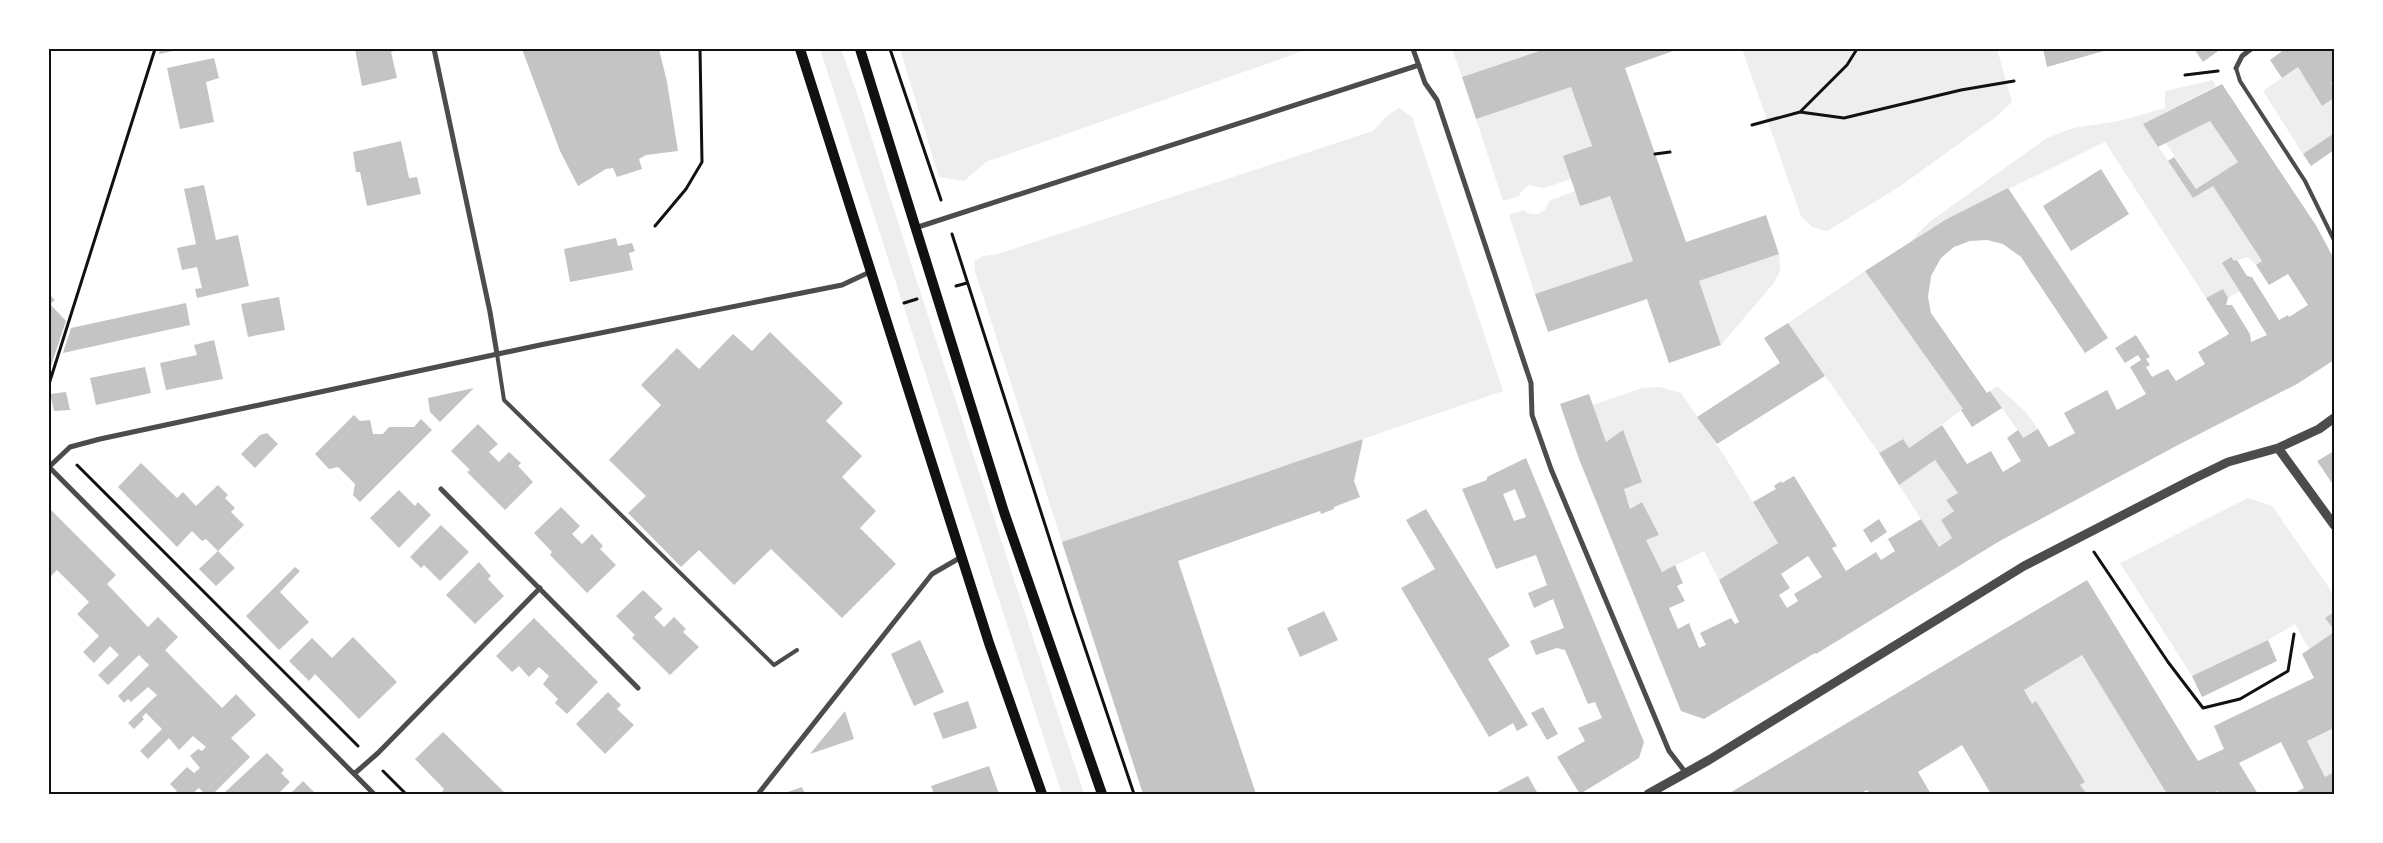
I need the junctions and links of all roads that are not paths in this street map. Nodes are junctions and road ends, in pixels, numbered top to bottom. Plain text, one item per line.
1 (434, 49) edge
2 (800, 49) edge
3 (860, 49) edge
4 (1413, 49) edge
5 (2252, 49) edge
6 (1419, 65) junction
7 (2236, 68) joint
8 (916, 228) junction
9 (2334, 240) edge
10 (873, 271) junction
11 (497, 354) junction
12 (2334, 418) edge
13 (2278, 448) junction
14 (49, 466) edge
15 (441, 489) dead end
16 (2334, 525) edge
17 (963, 556) junction
18 (540, 588) junction
19 (798, 650) dead end
20 (638, 688) dead end
21 (1686, 773) junction
22 (354, 774) junction
23 (374, 794) edge
24 (758, 794) edge
25 (1042, 794) edge
26 (1102, 794) edge
27 (1648, 794) edge

1 - 11 street
2 - 10 main road
3 - 8 main road
4 - 6 street
5 - 7 street
6 - 8 street
6 - 21 street
7 - 9 lane
8 - 26 main road
10 - 11 street
10 - 17 main road
11 - 14 street
11 - 19 lane
12 - 13 street
13 - 16 street
13 - 21 street
14 - 22 street
15 - 18 street
17 - 24 street
17 - 25 main road
18 - 20 street
18 - 22 street
21 - 27 street
22 - 23 street

